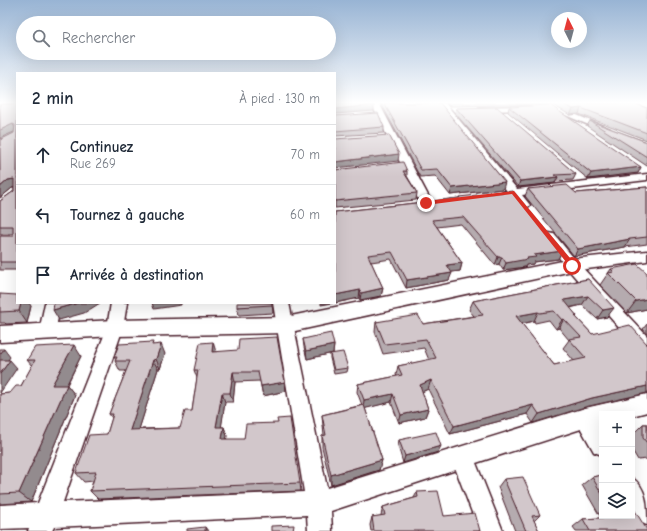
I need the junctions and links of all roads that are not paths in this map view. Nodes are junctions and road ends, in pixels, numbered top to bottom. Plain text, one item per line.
1 (385, 128) edge
2 (463, 128) edge
3 (605, 128) edge
4 (618, 133) edge
5 (0, 135) edge
6 (16, 135) edge
7 (16, 136) edge
8 (0, 144) edge
9 (645, 173) edge
10 (573, 174) edge
11 (585, 184) junction
12 (514, 193) junction
13 (492, 195) edge
14 (440, 201) edge
15 (426, 203) junction
16 (411, 205) edge
17 (533, 217) edge
18 (543, 229) edge
19 (647, 256) edge
20 (572, 266) junction
21 (53, 304) edge
22 (119, 304) edge
23 (281, 304) edge
24 (286, 325) junction
25 (115, 328) junction
26 (47, 332) junction
27 (0, 334) edge
28 (647, 348) edge
29 (647, 403) edge
30 (584, 418) junction
31 (599, 440) edge
32 (462, 457) junction
33 (635, 495) edge
34 (318, 503) junction
35 (647, 513) edge
36 (0, 517) edge
37 (44, 523) edge
38 (320, 531) edge
39 (491, 531) edge

1 - 15 street
2 - 12 street
3 - 4 street
5 - 6 street
7 - 8 street
9 - 11 street
10 - 11 street
11 - 12 street
12 - 13 street
12 - 17 street
14 - 15 street
15 - 16 street
18 - 20 street
19 - 20 street
20 - 24 street
20 - 28 street
21 - 26 street
22 - 25 street
23 - 24 street
24 - 25 street
24 - 34 street
25 - 26 street
25 - 37 street
26 - 27 street
29 - 30 street
30 - 31 street
30 - 32 street
32 - 34 street
32 - 39 street
33 - 35 street
34 - 37 street
34 - 38 street
36 - 37 street

